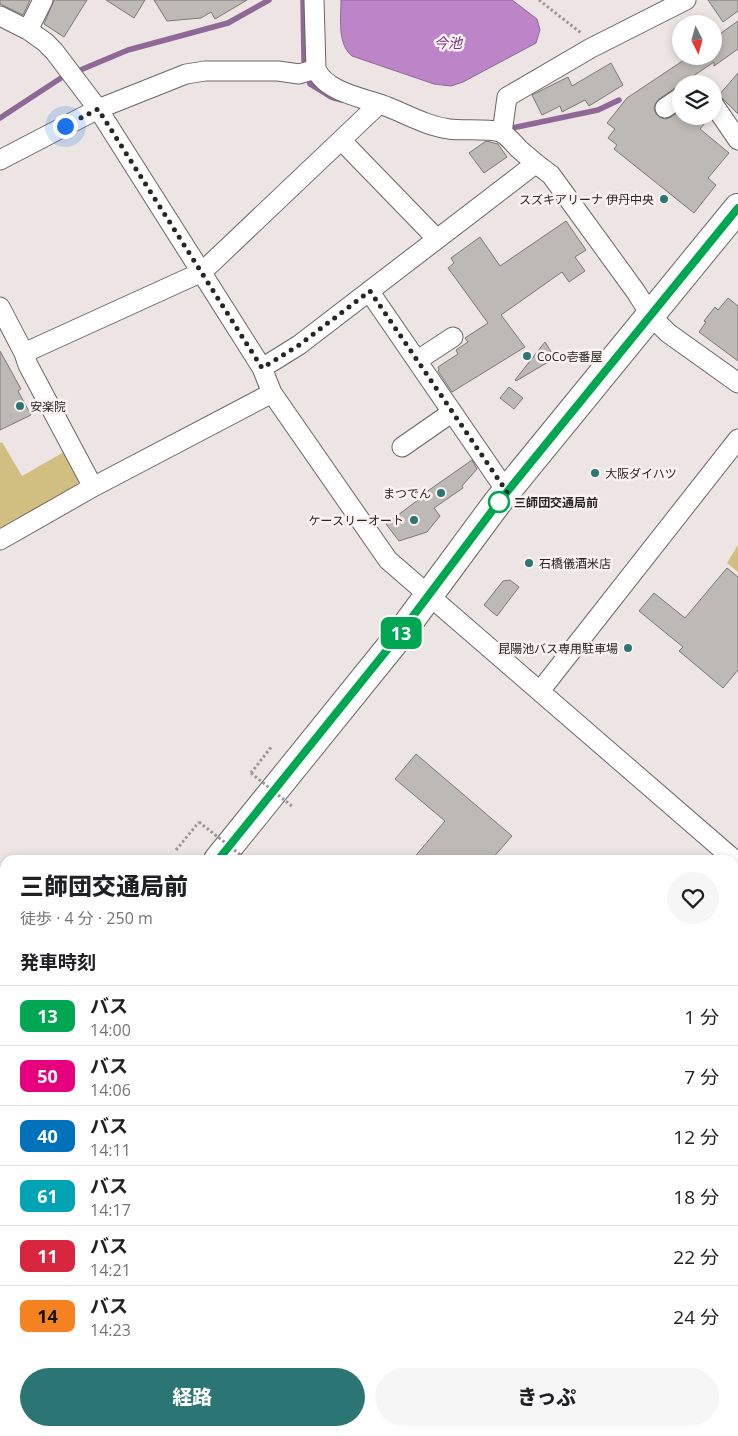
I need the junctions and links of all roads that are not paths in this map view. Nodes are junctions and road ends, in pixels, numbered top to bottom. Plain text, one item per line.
1 (43, 0) edge
2 (314, 0) edge
3 (686, 0) edge
4 (0, 16) edge
5 (28, 30) junction
6 (316, 70) junction
7 (672, 103) edge
8 (379, 104) junction
9 (665, 108) dead end
10 (98, 109) junction
11 (722, 117) edge
12 (502, 133) junction
13 (341, 140) junction
14 (738, 140) edge
15 (0, 160) edge
16 (535, 164) junction
17 (738, 208) edge
18 (437, 239) junction
19 (202, 272) junction
20 (370, 291) junction
21 (0, 307) edge
22 (651, 316) junction
23 (452, 337) dead end
24 (24, 353) junction
25 (418, 360) junction
26 (262, 368) junction
27 (738, 383) edge
28 (272, 393) junction
29 (451, 413) junction
30 (738, 439) edge
31 (402, 446) dead end
32 (93, 487) junction
33 (507, 492) junction
34 (0, 540) edge
35 (429, 597) junction
36 (540, 691) junction
37 (222, 855) edge
38 (729, 855) edge

1 - 5 street
2 - 6 street
3 - 12 street
4 - 5 street
5 - 10 street
6 - 8 street
6 - 10 street
7 - 9 street
8 - 12 street
8 - 13 street
10 - 15 street
10 - 19 street
11 - 14 street
12 - 16 street
13 - 18 street
13 - 19 street
16 - 18 street
16 - 22 street
17 - 22 highway
18 - 20 street
19 - 24 street
19 - 26 street
20 - 25 street
20 - 26 street
21 - 24 street
22 - 27 street
22 - 33 highway
23 - 25 street
24 - 32 street
25 - 29 street
26 - 28 street
28 - 32 street
28 - 35 street
29 - 31 street
29 - 33 street
30 - 36 street
32 - 34 street
33 - 35 highway
35 - 36 street
35 - 37 highway
36 - 38 street

